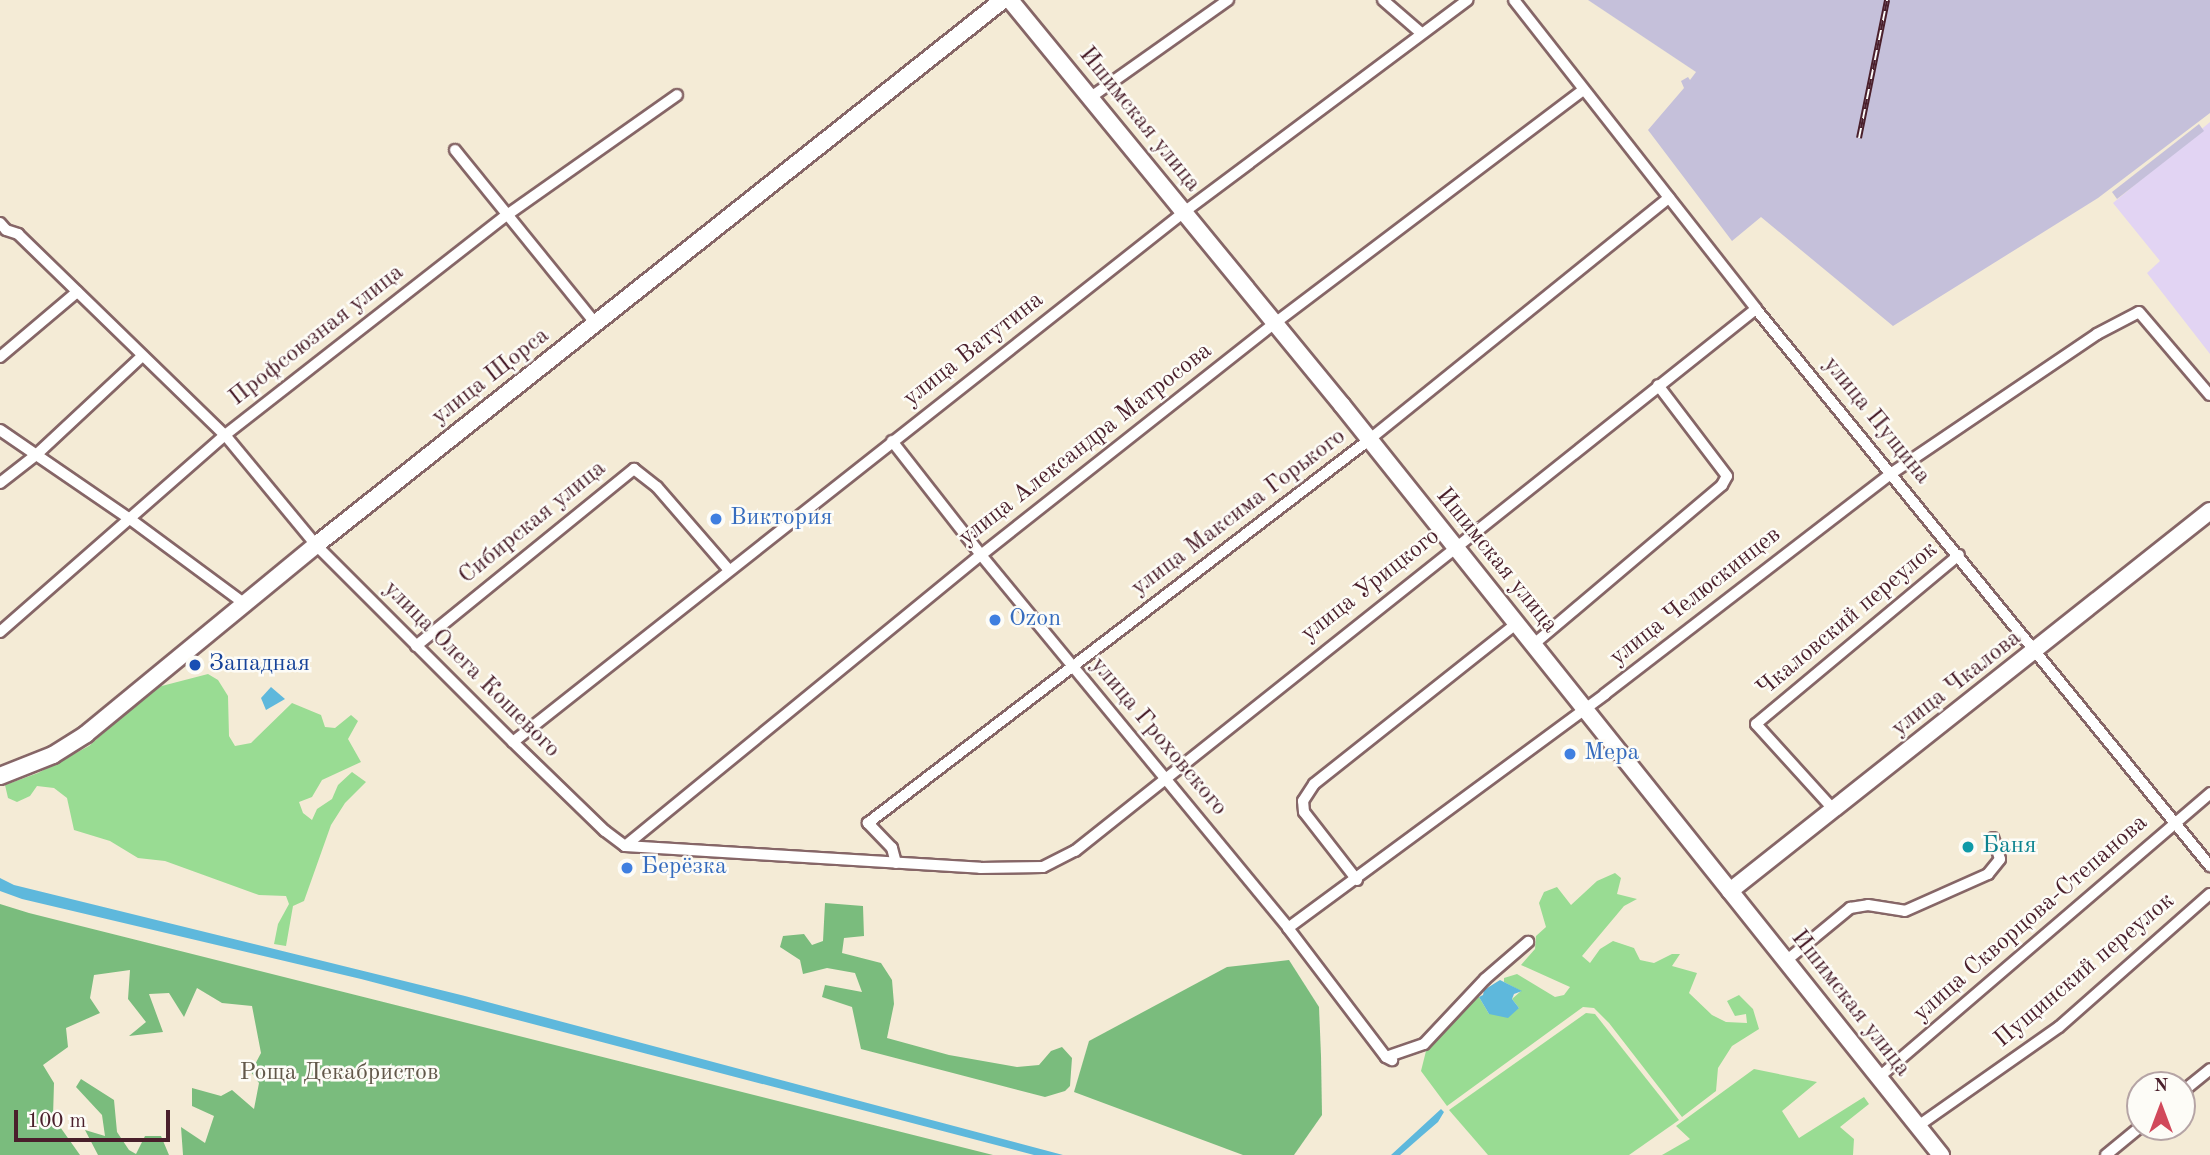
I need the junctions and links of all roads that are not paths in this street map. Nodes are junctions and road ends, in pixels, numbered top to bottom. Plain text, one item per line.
1 (1003, 0) edge
2 (1010, 0) edge
3 (1228, 0) edge
4 (1383, 0) edge
5 (1467, 0) edge
6 (1514, 0) edge
7 (1420, 32) junction
8 (1583, 90) junction
9 (677, 95) dead end
10 (1091, 97) junction
11 (455, 150) dead end
12 (1669, 198) junction
13 (1184, 212) junction
14 (507, 215) junction
15 (2, 230) edge
16 (77, 292) junction
17 (1756, 309) junction
18 (595, 323) junction
19 (1275, 323) junction
20 (142, 356) junction
21 (0, 357) edge
22 (1658, 385) junction
23 (2210, 395) edge
24 (0, 430) edge
25 (225, 435) junction
26 (1370, 439) junction
27 (892, 441) junction
28 (36, 455) junction
29 (1892, 473) junction
30 (0, 483) edge
31 (2210, 511) edge
32 (130, 519) junction
33 (316, 545) junction
34 (1455, 546) junction
35 (981, 555) junction
36 (1959, 555) junction
37 (729, 570) junction
38 (245, 604) junction
39 (1517, 623) junction
40 (0, 632) edge
41 (1534, 644) junction
42 (416, 646) junction
43 (2037, 650) junction
44 (1072, 666) junction
45 (1585, 709) junction
46 (513, 742) junction
47 (0, 776) edge
48 (1165, 777) junction
49 (2210, 793) edge
50 (1833, 810) junction
51 (2175, 823) junction
52 (1993, 838) dead end
53 (625, 846) junction
54 (896, 863) junction
55 (2210, 866) edge
56 (1357, 880) junction
57 (1730, 891) junction
58 (2210, 894) edge
59 (1288, 928) junction
60 (1528, 942) dead end
61 (1787, 960) junction
62 (2210, 1069) edge
63 (1878, 1078) junction
64 (2196, 1080) edge
65 (1918, 1126) junction
66 (2126, 1139) edge
67 (1941, 1155) edge
68 (2106, 1155) edge

1 - 18 main road, улица Щорса
2 - 10 main road, Ишимская улица
3 - 10 street
4 - 7 street
5 - 7 street, улица Ватутина
6 - 8 street, улица Пущина
7 - 13 street, улица Ватутина
8 - 12 street, улица Пущина
8 - 19 street, улица Александра Матросова
9 - 14 street, Профсоюзная улица
10 - 13 main road, Ишимская улица
11 - 14 street
12 - 17 street, улица Пущина
12 - 26 street, улица Максима Горького
13 - 19 main road, Ишимская улица
13 - 27 street, улица Ватутина
14 - 18 street
14 - 25 street, Профсоюзная улица
15 - 16 street, улица Олега Кошевого
16 - 20 street, улица Олега Кошевого
16 - 21 street
17 - 22 street, улица Урицкого
17 - 29 street, улица Пущина
18 - 33 main road, улица Щорса
19 - 26 main road, Ишимская улица
19 - 35 street, улица Александра Матросова
20 - 25 street, улица Олега Кошевого
20 - 28 street
22 - 34 street, улица Урицкого
22 - 41 street
23 - 29 street, улица Челюскинцев
24 - 28 street
25 - 32 street, Профсоюзная улица
25 - 33 street, улица Олега Кошевого
26 - 34 main road, Ишимская улица
26 - 44 street, улица Максима Горького
27 - 35 street, улица Гроховского
27 - 37 street, улица Ватутина
28 - 30 street
28 - 32 street
29 - 36 street, улица Пущина
29 - 45 street, улица Челюскинцев
31 - 43 main road, улица Чкалова
32 - 38 street
32 - 40 street, Профсоюзная улица
33 - 38 main road, улица Щорса
33 - 42 street, улица Олега Кошевого
34 - 39 main road, Ишимская улица
34 - 48 street, улица Урицкого
35 - 44 street, улица Гроховского
35 - 53 street, улица Александра Матросова
36 - 43 street, улица Пущина
36 - 50 street, Чкаловский переулок
37 - 42 street, Сибирская улица
37 - 46 street, улица Ватутина
38 - 47 main road, улица Щорса
39 - 41 main road, Ишимская улица
39 - 56 street
41 - 45 main road, Ишимская улица
42 - 46 street, улица Олега Кошевого
43 - 50 main road, улица Чкалова
43 - 51 street, улица Пущина
44 - 48 street, улица Гроховского
44 - 54 street, улица Максима Горького
45 - 56 street, улица Челюскинцев
45 - 57 main road, Ишимская улица
46 - 53 street, улица Олега Кошевого
48 - 54 street, улица Урицкого
48 - 59 street, улица Гроховского
49 - 51 street, улица Скворцова-Степанова
50 - 57 main road, улица Чкалова
51 - 55 street, улица Пущина
51 - 63 street, улица Скворцова-Степанова
52 - 61 street
53 - 54 street
56 - 59 street, улица Челюскинцев
57 - 61 main road, Ишимская улица
58 - 65 street, Пущинский переулок
59 - 60 street, улица Гроховского
61 - 63 main road, Ишимская улица
62 - 64 street
63 - 65 main road, Ишимская улица
65 - 67 main road, Ишимская улица
66 - 68 street

